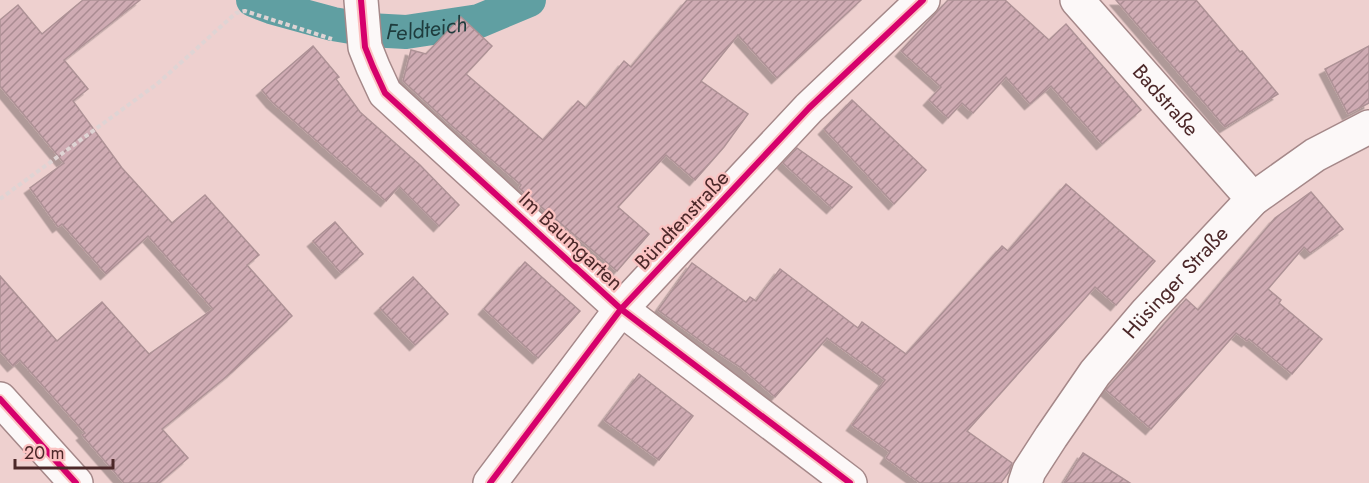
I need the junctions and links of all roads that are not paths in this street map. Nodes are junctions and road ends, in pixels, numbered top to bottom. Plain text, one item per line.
1 (923, 0) edge
2 (1077, 0) edge
3 (363, 26) edge
4 (1369, 127) edge
5 (1253, 199) junction
6 (621, 309) junction
7 (0, 399) edge
8 (76, 483) edge
9 (490, 483) edge
10 (850, 483) edge
11 (1025, 483) edge

1 - 6 street, Bündtenstraße
2 - 5 street, Badstraße
3 - 6 street, Im Baumgarten
4 - 5 street, Hüsinger Straße
5 - 11 street, Hüsinger Straße
6 - 9 street, Bündtenstraße
6 - 10 street, Im Baumgarten
7 - 8 street

